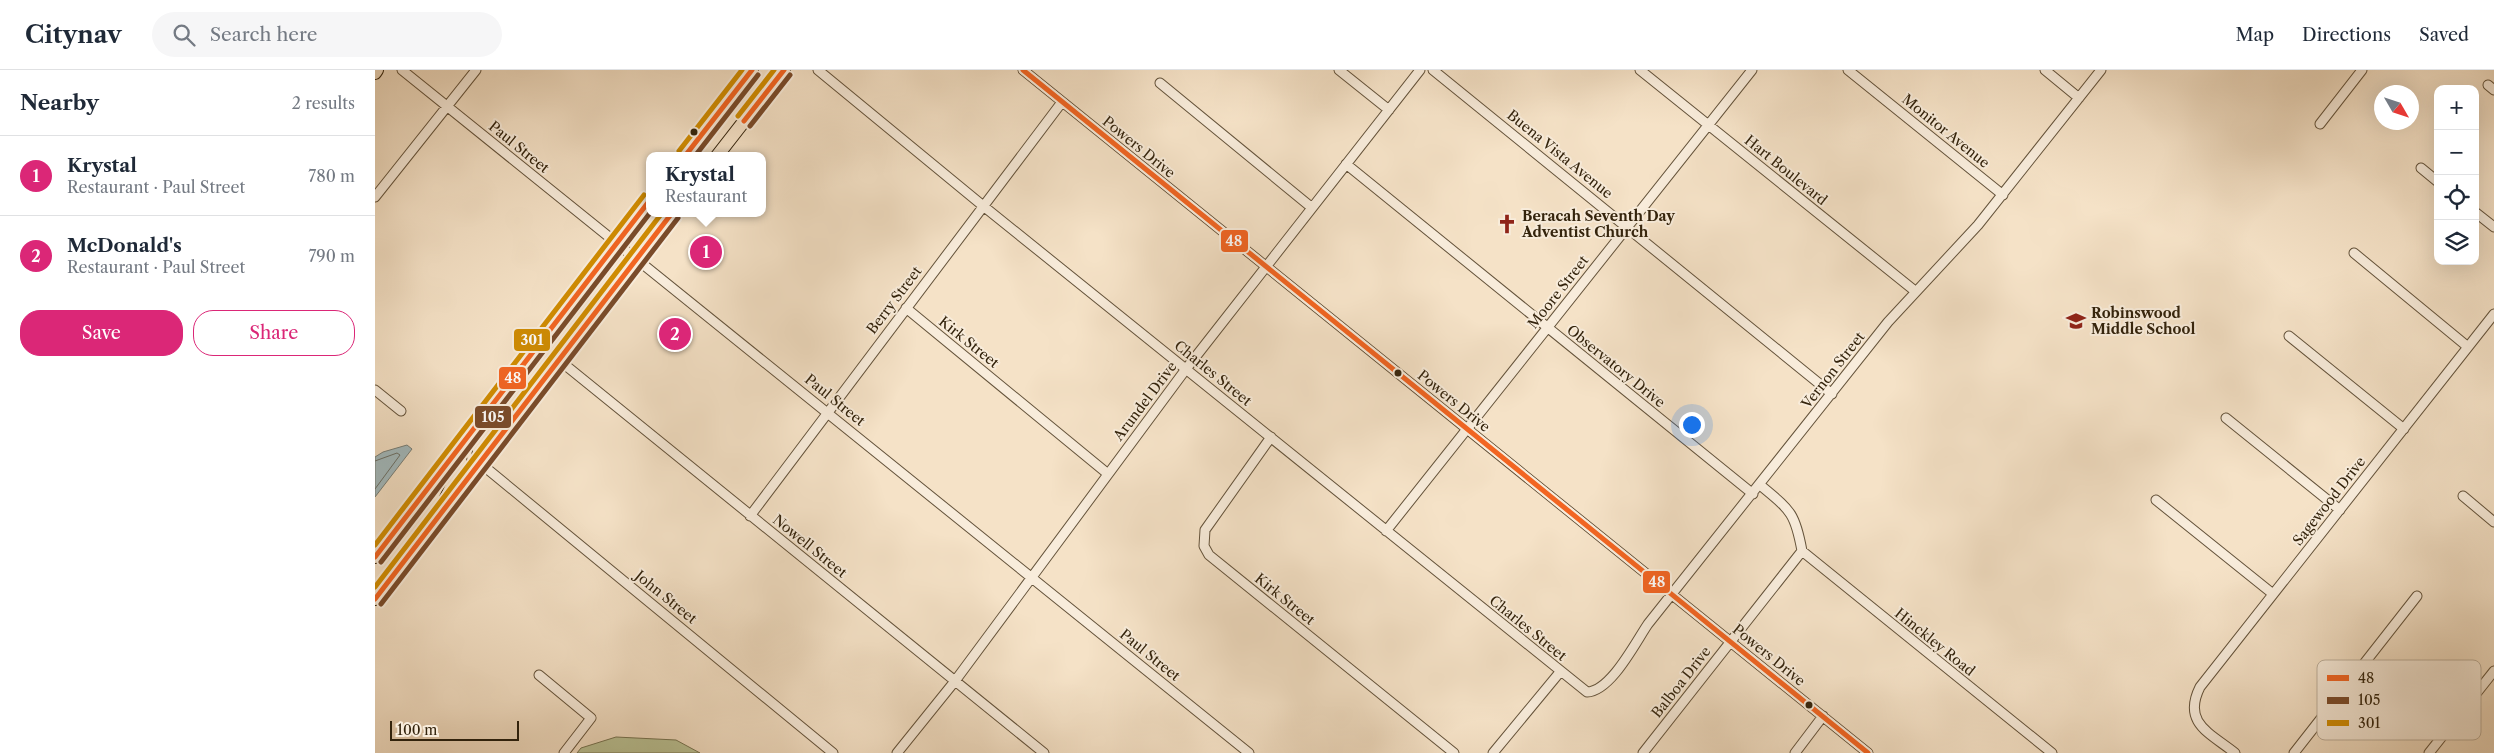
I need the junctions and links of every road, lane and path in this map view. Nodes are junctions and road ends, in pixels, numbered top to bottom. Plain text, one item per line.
1 (402, 70) edge
2 (476, 70) edge
3 (752, 70) edge
4 (784, 70) edge
5 (818, 70) edge
6 (1023, 70) edge
7 (1339, 70) edge
8 (1420, 70) edge
9 (1433, 70) edge
10 (1640, 70) edge
11 (1752, 70) edge
12 (1848, 70) edge
13 (2045, 70) edge
14 (2101, 70) edge
15 (2362, 70) edge
16 (1160, 83) dead end
17 (2079, 98) junction
18 (1062, 102) junction
19 (447, 106) junction
20 (1389, 110) junction
21 (2320, 124) dead end
22 (1709, 126) junction
23 (688, 152) edge
24 (720, 152) edge
25 (1346, 164) junction
26 (2421, 168) dead end
27 (2434, 179) edge
28 (2003, 195) junction
29 (375, 197) edge
30 (646, 205) edge
31 (982, 205) junction
32 (1311, 207) junction
33 (2479, 215) edge
34 (669, 217) edge
35 (1628, 226) junction
36 (2494, 228) edge
37 (617, 242) junction
38 (2353, 253) dead end
39 (637, 258) junction
40 (1265, 266) junction
41 (1915, 291) junction
42 (906, 308) junction
43 (2494, 314) edge
44 (1547, 328) junction
45 (2289, 336) dead end
46 (2468, 347) junction
47 (559, 360) junction
48 (1186, 369) junction
49 (508, 384) junction
50 (375, 390) edge
51 (1832, 394) junction
52 (401, 411) dead end
53 (827, 411) junction
54 (2226, 418) dead end
55 (2404, 428) junction
56 (1467, 429) junction
57 (1271, 437) junction
58 (459, 448) junction
59 (480, 463) junction
60 (1108, 474) junction
61 (1760, 485) junction
62 (1753, 494) junction
63 (2463, 496) dead end
64 (2156, 500) dead end
65 (2340, 510) junction
66 (750, 516) junction
67 (435, 521) junction
68 (2494, 522) edge
69 (1386, 531) junction
70 (1802, 551) junction
71 (375, 557) edge
72 (1031, 577) junction
73 (2273, 594) junction
74 (1673, 595) junction
75 (2417, 596) dead end
76 (375, 599) edge
77 (1730, 642) junction
78 (2367, 660) edge
79 (2494, 671) edge
80 (1560, 672) junction
81 (539, 675) dead end
82 (955, 681) junction
83 (2481, 687) edge
84 (1593, 691) joint
85 (1823, 716) junction
86 (2317, 724) edge
87 (2439, 740) edge
88 (565, 753) edge
89 (833, 753) edge
90 (897, 753) edge
91 (1044, 753) edge
92 (1249, 753) edge
93 (1454, 753) edge
94 (1493, 753) edge
95 (1643, 753) edge
96 (1795, 753) edge
97 (1869, 753) edge
98 (2052, 753) edge
99 (2234, 753) edge
100 (2294, 753) edge
101 (2429, 753) edge

1 - 19 street, Paul Street
2 - 19 street
3 - 23 highway
4 - 24 highway
5 - 31 street, Charles Street
6 - 18 street, Powers Drive
7 - 20 street
8 - 20 street, Arundel Drive
9 - 35 street, Buena Vista Avenue
10 - 22 street, Hart Boulevard
11 - 22 street, Moore Street
12 - 28 street, Monitor Avenue
13 - 17 street
14 - 17 street, Vernon Street
15 - 21 street
16 - 32 street
17 - 28 street, Vernon Street
18 - 31 street, Berry Street
18 - 40 street, Powers Drive
19 - 29 street
19 - 37 street, Paul Street
20 - 25 street, Arundel Drive
22 - 35 street, Moore Street
22 - 41 street, Hart Boulevard
25 - 32 street, Arundel Drive
25 - 44 street, Observatory Drive
26 - 27 street
28 - 41 street, Vernon Street
30 - 37 highway
31 - 42 street, Berry Street
31 - 48 street, Charles Street
32 - 40 street, Arundel Drive
33 - 36 street
34 - 39 highway
35 - 44 street, Moore Street
35 - 51 street, Buena Vista Avenue
37 - 39 street, Paul Street
37 - 49 highway
38 - 46 street
39 - 47 highway
39 - 53 street, Paul Street
40 - 48 street, Arundel Drive
40 - 56 street, Powers Drive
41 - 51 street, Vernon Street
42 - 53 street, Berry Street
42 - 60 street, Kirk Street
43 - 46 street, Sagewood Drive
44 - 56 street, Moore Street
44 - 62 street, Observatory Drive
45 - 55 street
46 - 55 street, Sagewood Drive
47 - 59 highway
47 - 66 street, Nowell Street
48 - 57 street, Charles Street
48 - 60 street, Arundel Drive
49 - 58 highway
49 - 59 highway
50 - 52 street
51 - 61 street, Vernon Street
53 - 66 street, Berry Street
53 - 72 street, Paul Street
54 - 65 street
55 - 65 street, Sagewood Drive
56 - 69 street, Moore Street
56 - 74 street, Powers Drive
57 - 69 street, Charles Street
57 - 93 street, Kirk Street
58 - 67 highway
58 - 71 highway
59 - 67 highway
59 - 89 street, John Street
60 - 72 street, Arundel Drive
61 - 62 street, Vernon Street
61 - 70 street
62 - 74 street, Vernon Street
63 - 68 street
64 - 73 street
65 - 73 street, Sagewood Drive
66 - 82 street, Nowell Street
67 - 76 highway
69 - 80 street, Charles Street
70 - 77 street, Balboa Drive
70 - 98 street, Hinckley Road
72 - 82 street, Arundel Drive
72 - 92 street, Paul Street
73 - 99 street, Sagewood Drive
74 - 77 street, Powers Drive
74 - 84 street, Vernon Street
75 - 78 street
77 - 85 street, Powers Drive
77 - 95 street, Balboa Drive
79 - 83 street
80 - 84 street, Charles Street
80 - 94 street
81 - 88 street
82 - 90 street, Arundel Drive
82 - 91 street, Nowell Street
85 - 96 street
85 - 97 street, Powers Drive
86 - 100 street
87 - 101 street

